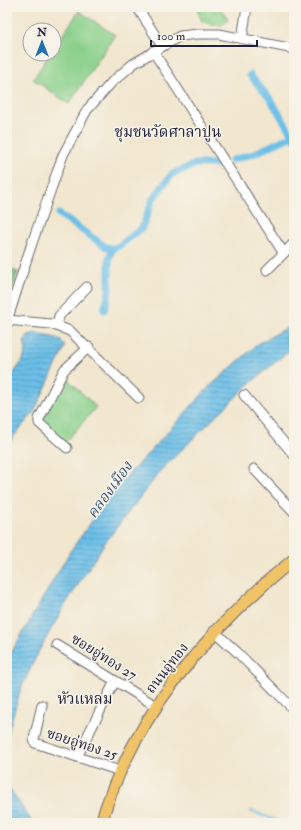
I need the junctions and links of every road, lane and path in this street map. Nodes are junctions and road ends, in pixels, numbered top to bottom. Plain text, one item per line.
1 (137, 7) edge
2 (247, 7) edge
3 (242, 39) junction
4 (162, 46) junction
5 (294, 49) edge
6 (153, 51) junction
7 (294, 243) edge
8 (283, 252) junction
9 (266, 270) dead end
10 (87, 287) dead end
11 (7, 320) edge
12 (57, 326) junction
13 (89, 348) junction
14 (244, 395) dead end
15 (139, 398) dead end
16 (67, 448) dead end
17 (294, 455) edge
18 (254, 469) dead end
19 (294, 512) edge
20 (294, 559) edge
21 (214, 631) junction
22 (57, 645) dead end
23 (115, 681) junction
24 (42, 705) dead end
25 (156, 706) junction
26 (294, 710) edge
27 (77, 757) junction
28 (120, 771) junction
29 (100, 823) edge

1 - 4 street
2 - 3 street
3 - 4 street
3 - 5 street
4 - 6 street
6 - 8 street
6 - 11 street
7 - 8 street
8 - 9 street
10 - 12 street
11 - 12 street
12 - 13 street
13 - 15 street
13 - 16 street
14 - 17 street
18 - 19 street
20 - 21 main road, ถนนอู่ทอง
21 - 25 main road, ถนนอู่ทอง
21 - 26 street
22 - 23 street, ซอยอู่ทอง 27
23 - 25 street, ซอยอู่ทอง 27
23 - 27 street
24 - 27 street, ซอยอู่ทอง 25
25 - 28 main road, ถนนอู่ทอง
27 - 28 street, ซอยอู่ทอง 25
28 - 29 main road, ถนนอู่ทอง

